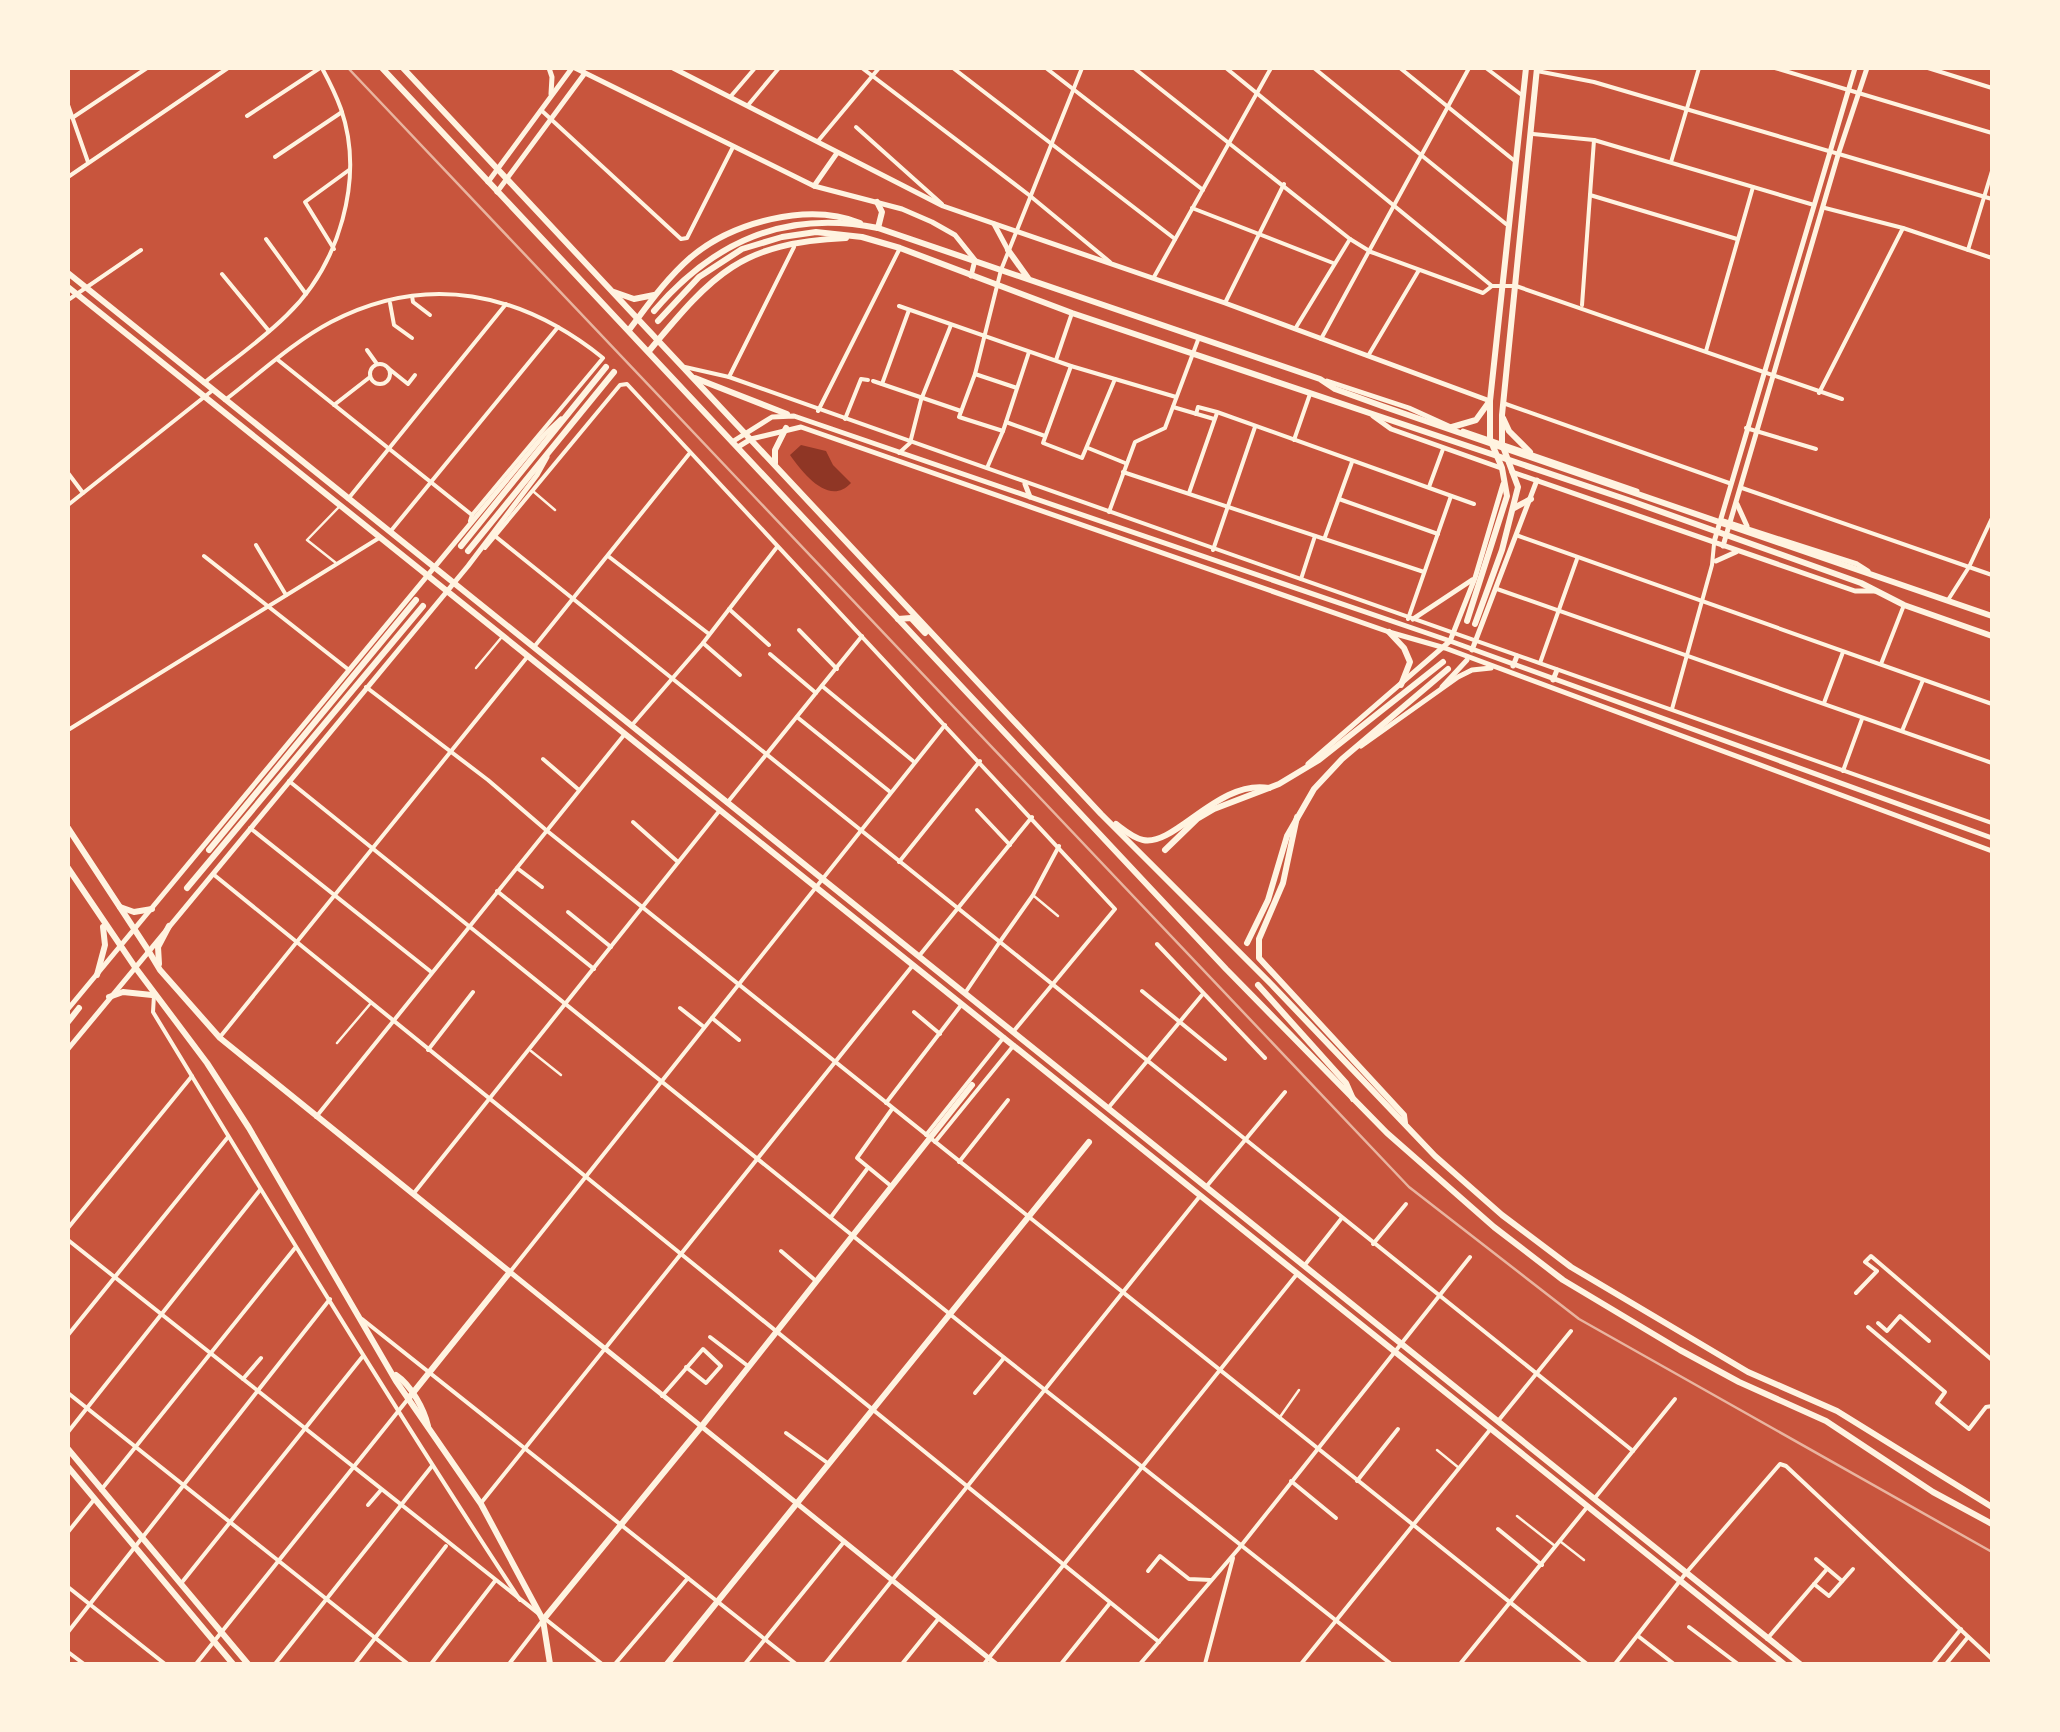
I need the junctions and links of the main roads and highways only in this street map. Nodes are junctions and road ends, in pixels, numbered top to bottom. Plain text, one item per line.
1 (382, 68) edge
2 (403, 68) edge
3 (1526, 68) edge
4 (1537, 69) edge
5 (876, 202) road end
6 (866, 226) junction
7 (878, 228) junction
8 (862, 238) junction
9 (1008, 250) road end
10 (68, 273) edge
11 (1029, 278) junction
12 (68, 287) edge
13 (610, 290) junction
14 (656, 294) junction
15 (654, 312) dead end
16 (638, 318) junction
17 (658, 321) dead end
18 (629, 330) junction
19 (659, 339) junction
20 (649, 351) junction
21 (606, 368) dead end
22 (614, 372) dead end
23 (693, 377) junction
24 (1490, 401) junction
25 (1381, 410) junction
26 (787, 414) road end
27 (1502, 415) junction
28 (1452, 427) road end
29 (786, 428) road end
30 (1530, 452) road end
31 (774, 464) junction
32 (1531, 499) road end
33 (1514, 509) junction
34 (1992, 616) edge
35 (898, 619) junction
36 (1389, 632) road end
37 (1992, 636) edge
38 (945, 648) junction
39 (1401, 686) road end
40 (1269, 788) junction
41 (723, 807) junction
42 (1101, 814) junction
43 (1297, 817) junction
44 (68, 828) edge
45 (208, 850) dead end
46 (1165, 850) dead end
47 (68, 868) edge
48 (187, 888) dead end
49 (115, 902) junction
50 (152, 909) road end
51 (101, 921) junction
52 (168, 926) road end
53 (1247, 943) dead end
54 (160, 970) junction
55 (1270, 972) junction
56 (97, 975) road end
57 (1272, 985) junction
58 (1258, 986) dead end
59 (1280, 993) junction
60 (154, 995) junction
61 (1292, 995) junction
62 (109, 997) road end
63 (79, 1008) dead end
64 (68, 1022) edge
65 (1356, 1062) junction
66 (1346, 1063) junction
67 (972, 1085) dead end
68 (1354, 1103) junction
69 (1405, 1125) junction
70 (1089, 1142) dead end
71 (1502, 1214) junction
72 (1494, 1227) junction
73 (1302, 1269) junction
74 (410, 1397) junction
75 (68, 1449) edge
76 (68, 1468) edge
77 (1591, 1502) junction
78 (1992, 1507) edge
79 (1992, 1524) edge
80 (543, 1620) junction
81 (233, 1664) edge
82 (248, 1664) edge
83 (550, 1664) edge
84 (667, 1664) edge
85 (1780, 1664) edge
86 (1800, 1664) edge

1 - 18 main road
2 - 13 main road
3 - 24 main road
4 - 27 main road
5 - 7 main road
6 - 7 main road
6 - 14 main road
6 - 15 main road
7 - 11 main road
8 - 17 main road
8 - 19 main road
8 - 25 main road
9 - 11 main road
10 - 41 main road
11 - 25 main road
12 - 41 main road
13 - 14 main road
13 - 16 main road
14 - 16 main road
16 - 18 main road
16 - 19 main road
18 - 20 main road
19 - 20 main road
19 - 23 main road
20 - 35 main road
21 - 22 main road
23 - 26 main road
23 - 31 main road
24 - 28 main road
24 - 33 main road
25 - 34 main road
25 - 37 main road
27 - 30 main road
27 - 33 main road
29 - 31 main road
31 - 38 main road
32 - 33 main road
35 - 38 main road
35 - 68 main road
36 - 39 main road
38 - 42 main road
40 - 42 main road
40 - 43 main road
40 - 46 main road
41 - 73 main road
41 - 73 main road
42 - 57 main road
43 - 53 main road
43 - 55 main road
44 - 49 main road
45 - 48 main road
47 - 51 main road
49 - 50 main road
49 - 54 main road
51 - 56 main road
51 - 60 main road
52 - 54 main road
54 - 74 main road
55 - 57 main road
55 - 61 main road
57 - 59 main road
58 - 68 main road
59 - 61 main road
59 - 66 main road
60 - 62 main road
60 - 74 main road
61 - 65 main road
63 - 64 main road
65 - 66 main road
65 - 69 main road
66 - 69 main road
67 - 80 main road
68 - 72 main road
69 - 71 main road
70 - 84 main road
71 - 72 main road
71 - 78 main road
72 - 79 main road
73 - 77 main road
73 - 77 main road
74 - 80 main road
75 - 82 main road
76 - 81 main road
77 - 85 main road
77 - 86 main road
80 - 83 main road

